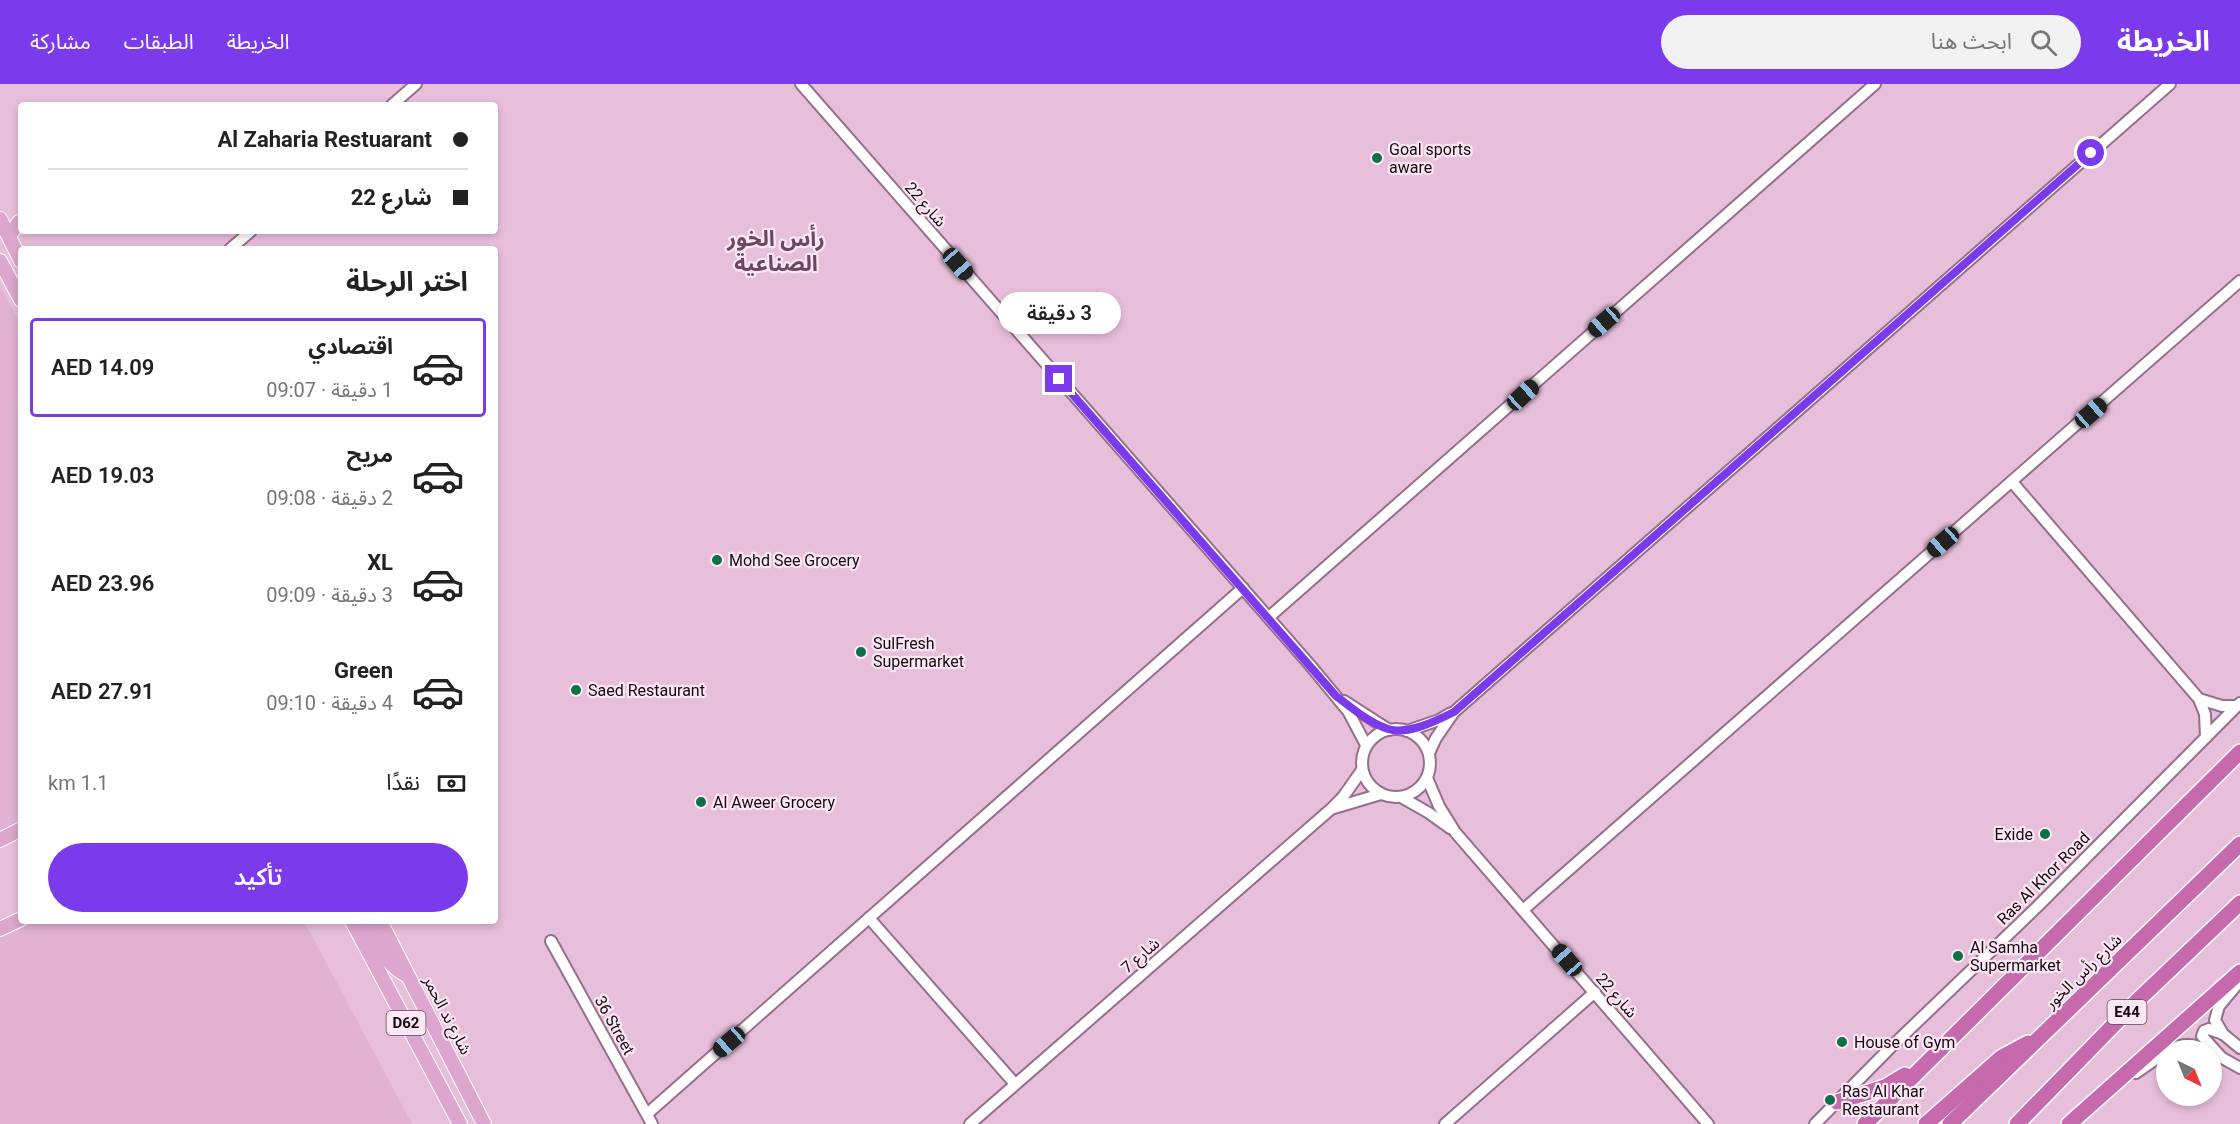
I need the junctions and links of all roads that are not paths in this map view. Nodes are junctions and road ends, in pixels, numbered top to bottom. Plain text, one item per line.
1 (416, 84) edge
2 (801, 84) edge
3 (1875, 84) edge
4 (2170, 84) edge
5 (395, 102) edge
6 (0, 219) edge
7 (18, 223) edge
8 (247, 234) edge
9 (9, 236) junction
10 (233, 246) edge
11 (18, 255) edge
12 (0, 261) edge
13 (2240, 281) edge
14 (18, 294) edge
15 (2012, 482) junction
16 (1243, 588) junction
17 (1269, 617) junction
18 (1336, 696) junction
19 (2199, 699) junction
20 (2239, 705) edge
21 (1454, 712) junction
22 (1389, 729) junction
23 (1407, 730) junction
24 (2206, 737) junction
25 (1366, 746) junction
26 (2240, 752) edge
27 (1429, 753) junction
28 (1362, 770) junction
29 (1426, 778) junction
30 (1381, 794) junction
31 (1401, 797) junction
32 (1331, 809) junction
33 (18, 831) edge
34 (1455, 832) junction
35 (0, 840) edge
36 (2240, 844) edge
37 (2240, 903) edge
38 (1522, 910) junction
39 (869, 918) junction
40 (18, 920) edge
41 (354, 924) edge
42 (367, 924) edge
43 (382, 924) edge
44 (0, 929) edge
45 (550, 941) dead end
46 (2240, 972) edge
47 (410, 977) junction
48 (2240, 981) edge
49 (1595, 992) junction
50 (1956, 1034) junction
51 (2223, 1035) junction
52 (2206, 1040) edge
53 (2037, 1041) junction
54 (2240, 1048) edge
55 (2222, 1058) edge
56 (2156, 1060) edge
57 (2240, 1068) edge
58 (1015, 1084) junction
59 (1837, 1102) junction
60 (2085, 1110) junction
61 (650, 1119) edge
62 (460, 1124) edge
63 (484, 1124) edge
64 (970, 1124) edge
65 (1445, 1124) edge
66 (1708, 1124) edge
67 (1815, 1124) edge
68 (1865, 1124) edge
69 (1926, 1124) edge
70 (1950, 1124) edge
71 (2017, 1124) edge
72 (2069, 1124) edge

1 - 5 street
2 - 16 street, شارع 22
3 - 17 street
4 - 21 street
6 - 9 main road
7 - 9 main road
8 - 10 street
9 - 11 main road
12 - 14 main road
13 - 15 street
15 - 19 street
15 - 38 street
16 - 17 street, شارع 22
16 - 39 street
17 - 18 street, شارع 22
18 - 22 street, شارع 22
18 - 25 street, شارع 22
19 - 20 street
19 - 24 street
20 - 24 street, Ras Al Khor Road
21 - 23 street
21 - 27 street
22 - 23 street
22 - 25 street
23 - 27 street
24 - 59 street, Ras Al Khor Road
25 - 28 street
26 - 50 highway
27 - 29 street
28 - 30 street
28 - 32 street, شارع 7
29 - 31 street
29 - 34 street, شارع 22
30 - 31 street
30 - 32 street
31 - 34 street, شارع 22
32 - 58 street, شارع 7
33 - 35 main road
34 - 38 street, شارع 22
36 - 53 highway, شارع رأس الخور / E44
37 - 71 highway, E44
38 - 49 street, شارع 22
39 - 58 street
39 - 61 street
40 - 44 main road
41 - 62 main road, D62
42 - 47 main road
43 - 47 main road, شارع ند الحمر / D62
45 - 61 street, 36 Street
46 - 60 highway
47 - 63 main road, شارع ند الحمر / D62
48 - 51 street
49 - 65 street
49 - 66 street, شارع 22
50 - 59 highway
50 - 68 highway
51 - 52 street
51 - 54 street
53 - 69 highway
53 - 70 highway, شارع رأس الخور / E44
55 - 57 street
56 - 60 street
58 - 64 street, شارع 7
59 - 67 street, Ras Al Khor Road
60 - 72 highway

